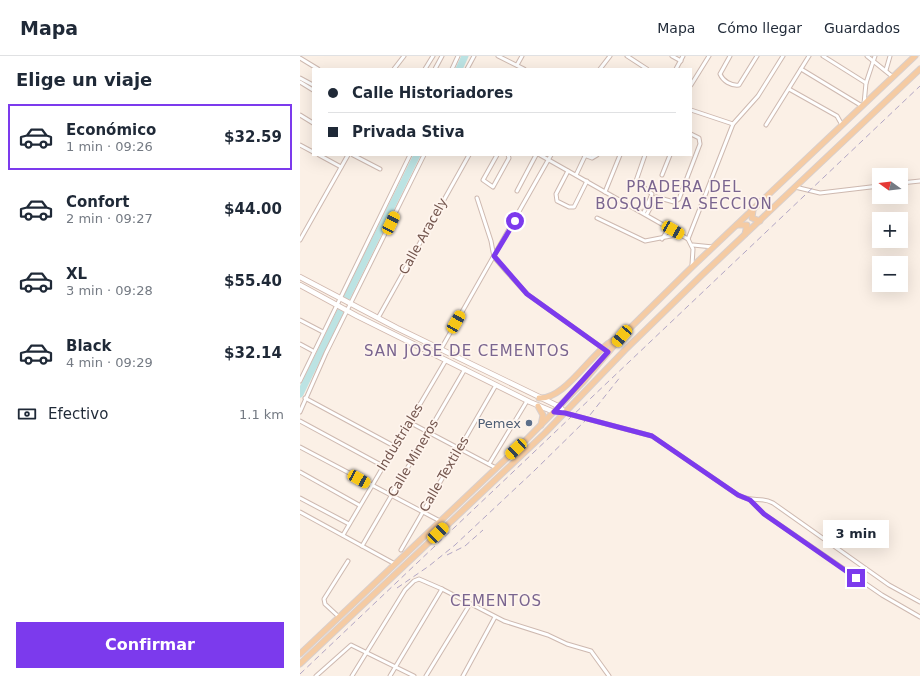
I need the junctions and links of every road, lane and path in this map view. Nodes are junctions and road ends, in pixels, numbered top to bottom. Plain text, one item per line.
1 (404, 56) edge
2 (433, 56) edge
3 (442, 56) edge
4 (458, 56) edge
5 (474, 56) edge
6 (498, 56) edge
7 (522, 56) edge
8 (610, 56) edge
9 (626, 56) edge
10 (672, 56) edge
11 (683, 56) edge
12 (709, 56) edge
13 (730, 56) edge
14 (757, 56) edge
15 (783, 56) edge
16 (809, 56) edge
17 (823, 56) edge
18 (867, 56) edge
19 (875, 56) edge
20 (890, 56) edge
21 (915, 56) edge
22 (300, 58) edge
23 (874, 60) junction
24 (681, 61) junction
25 (517, 65) junction
26 (316, 68) edge
27 (395, 68) edge
28 (426, 68) edge
29 (436, 68) edge
30 (452, 68) edge
31 (468, 68) edge
32 (522, 68) edge
33 (601, 68) edge
34 (645, 68) edge
35 (677, 68) edge
36 (801, 69) junction
37 (920, 69) edge
38 (886, 70) junction
39 (893, 77) junction
40 (300, 78) edge
41 (300, 82) edge
42 (692, 83) edge
43 (866, 83) junction
44 (311, 86) edge
45 (789, 89) junction
46 (863, 105) junction
47 (692, 110) edge
48 (300, 115) edge
49 (312, 122) edge
50 (733, 124) junction
51 (766, 125) dead end
52 (842, 125) junction
53 (692, 134) edge
54 (300, 145) edge
55 (312, 151) edge
56 (321, 156) edge
57 (347, 156) edge
58 (355, 156) edge
59 (410, 156) edge
60 (424, 156) edge
61 (468, 156) edge
62 (496, 156) edge
63 (508, 156) edge
64 (535, 156) edge
65 (542, 156) edge
66 (551, 156) edge
67 (585, 156) edge
68 (620, 156) edge
69 (645, 156) edge
70 (670, 156) edge
71 (549, 160) junction
72 (341, 167) junction
73 (380, 169) dead end
74 (568, 171) junction
75 (662, 174) dead end
76 (576, 175) junction
77 (587, 181) junction
78 (920, 181) edge
79 (908, 182) edge
80 (795, 187) junction
81 (872, 187) edge
82 (517, 191) dead end
83 (606, 192) junction
84 (477, 198) dead end
85 (753, 210) junction
86 (646, 213) junction
87 (597, 218) dead end
88 (760, 220) junction
89 (737, 225) junction
90 (666, 226) junction
91 (680, 234) junction
92 (745, 235) junction
93 (662, 239) junction
94 (688, 239) junction
95 (300, 240) edge
96 (693, 245) junction
97 (714, 247) junction
98 (494, 256) junction
99 (692, 267) junction
100 (300, 277) edge
101 (300, 285) edge
102 (341, 299) junction
103 (350, 303) junction
104 (338, 306) junction
105 (346, 310) junction
106 (378, 318) junction
107 (300, 320) edge
108 (323, 332) junction
109 (300, 344) edge
110 (441, 349) junction
111 (606, 350) junction
112 (313, 351) junction
113 (446, 360) junction
114 (465, 369) junction
115 (300, 370) edge
116 (304, 372) junction
117 (300, 381) edge
118 (496, 385) junction
119 (305, 398) junction
120 (539, 398) junction
121 (527, 401) junction
122 (538, 406) junction
123 (560, 407) junction
124 (300, 412) edge
125 (554, 412) junction
126 (565, 413) junction
127 (300, 422) edge
128 (409, 422) junction
129 (540, 426) junction
130 (428, 432) junction
131 (394, 446) junction
132 (300, 447) edge
133 (459, 448) junction
134 (489, 464) junction
135 (383, 466) junction
136 (496, 468) junction
137 (300, 472) edge
138 (371, 486) junction
139 (390, 496) junction
140 (300, 498) edge
141 (750, 500) junction
142 (360, 505) junction
143 (422, 511) junction
144 (300, 512) edge
145 (440, 521) junction
146 (349, 524) junction
147 (343, 535) junction
148 (404, 543) junction
149 (362, 546) junction
150 (413, 547) junction
151 (401, 550) dead end
152 (348, 561) dead end
153 (395, 564) junction
154 (442, 589) junction
155 (920, 602) edge
156 (470, 604) junction
157 (339, 616) junction
158 (495, 617) junction
159 (920, 617) edge
160 (367, 652) junction
161 (300, 654) edge
162 (300, 664) edge
163 (396, 667) junction
164 (316, 676) edge
165 (352, 676) edge
166 (390, 676) edge
167 (414, 676) edge
168 (426, 676) edge
169 (463, 676) edge
170 (609, 676) edge

1 - 27 street
2 - 28 street
3 - 29 street
4 - 30 street
5 - 31 street
6 - 25 street
7 - 25 street
8 - 33 street
9 - 34 street
10 - 24 street
11 - 24 street
12 - 42 street
13 - 14 street
15 - 50 street
16 - 36 street
17 - 43 street
18 - 23 street
19 - 23 street
20 - 38 street
21 - 39 main road
22 - 26 street
23 - 38 street
23 - 43 street
24 - 35 street
25 - 32 street
36 - 45 street
36 - 46 street
37 - 80 main road
38 - 39 street
39 - 46 main road
40 - 44 street
41 - 44 street
43 - 46 street
45 - 51 street
45 - 52 street
46 - 52 main road
47 - 50 street
48 - 49 street
50 - 94 street
52 - 85 main road
53 - 86 street
54 - 55 street
56 - 72 street
57 - 72 street
58 - 73 street
59 - 102 street
60 - 103 street
61 - 106 street, Calle Aracely
62 - 63 street
64 - 82 street
65 - 71 street
66 - 71 street
67 - 76 street
68 - 83 street
69 - 86 street
70 - 75 street
71 - 74 street
71 - 98 street
72 - 95 street
74 - 76 street
74 - 77 street
76 - 77 street
77 - 83 street
78 - 79 street
80 - 81 street
80 - 88 main road
83 - 86 street
84 - 98 street
85 - 88 main road
85 - 89 main road
86 - 90 street
87 - 93 street
88 - 92 main road
89 - 92 main road
89 - 97 main road
90 - 91 street
90 - 93 street
91 - 93 street
91 - 94 street
92 - 126 main road
94 - 96 street
96 - 97 street
96 - 99 street
97 - 99 main road
98 - 110 street
98 - 111 street
99 - 111 main road
100 - 102 main road
101 - 104 main road
102 - 103 main road
102 - 104 street
103 - 105 street
103 - 106 main road
104 - 105 main road
104 - 108 street
105 - 113 main road
105 - 119 street
106 - 110 main road
107 - 108 street
108 - 112 street
109 - 112 street
110 - 120 main road
111 - 120 main road
111 - 123 main road
112 - 116 street
113 - 114 main road
113 - 128 street, Industriales
114 - 118 main road
114 - 130 street, Calle Mineros
115 - 116 street
116 - 117 street
118 - 121 main road
118 - 133 street, Calle Textiles
119 - 124 street
119 - 131 street
120 - 123 main road
121 - 122 main road
121 - 134 street
122 - 125 main road
122 - 129 main road
123 - 125 main road
123 - 126 main road
125 - 126 main road
125 - 129 main road
126 - 141 street
126 - 162 main road
127 - 135 street
128 - 130 street
128 - 131 street, Industriales
129 - 136 main road
130 - 133 street
130 - 139 street, Calle Mineros
131 - 135 street, Industriales
132 - 138 street
133 - 134 street
133 - 143 street, Calle Textiles
134 - 136 street
135 - 138 street, Industriales
136 - 145 main road
137 - 142 street
138 - 139 street
138 - 142 street, Industriales
139 - 143 street
139 - 149 street, Calle Mineros
140 - 146 street
141 - 155 street
141 - 159 street
142 - 146 street, Industriales
143 - 145 street
143 - 148 street, Calle Textiles
144 - 147 street
145 - 150 main road
146 - 147 street, Industriales
147 - 149 street
148 - 150 street
148 - 151 street, Calle Textiles
149 - 153 street
150 - 153 main road
152 - 157 street
153 - 157 main road
154 - 156 street
154 - 160 street
154 - 163 street
156 - 158 street
156 - 168 street
157 - 161 main road
158 - 169 street
158 - 170 street
160 - 163 street
160 - 164 street
160 - 165 street
163 - 166 street
163 - 167 street

